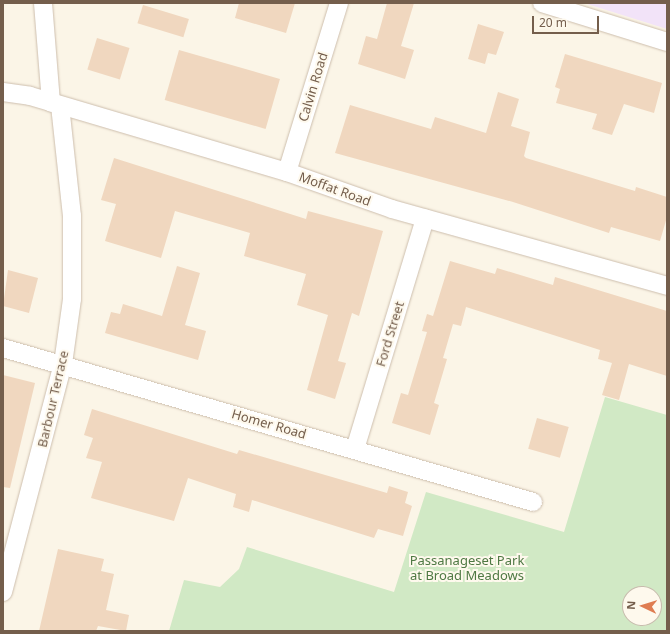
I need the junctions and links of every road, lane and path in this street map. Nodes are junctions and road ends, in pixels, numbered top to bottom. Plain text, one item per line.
1 (43, 3) edge
2 (339, 3) edge
3 (542, 3) edge
4 (667, 42) edge
5 (3, 92) edge
6 (55, 104) junction
7 (287, 172) junction
8 (425, 218) junction
9 (667, 286) edge
10 (3, 348) edge
11 (63, 364) junction
12 (355, 449) junction
13 (533, 502) dead end
14 (3, 592) edge

1 - 6 street, Barbour Terrace
2 - 7 street, Calvin Road
3 - 4 street
5 - 6 street, Moffat Road
6 - 7 street, Moffat Road
6 - 11 street, Barbour Terrace
7 - 8 street, Moffat Road
8 - 9 street, Moffat Road
8 - 12 street, Ford Street
10 - 11 street, Homer Road
11 - 12 street, Homer Road
11 - 14 street, Barbour Terrace
12 - 13 street, Homer Road

